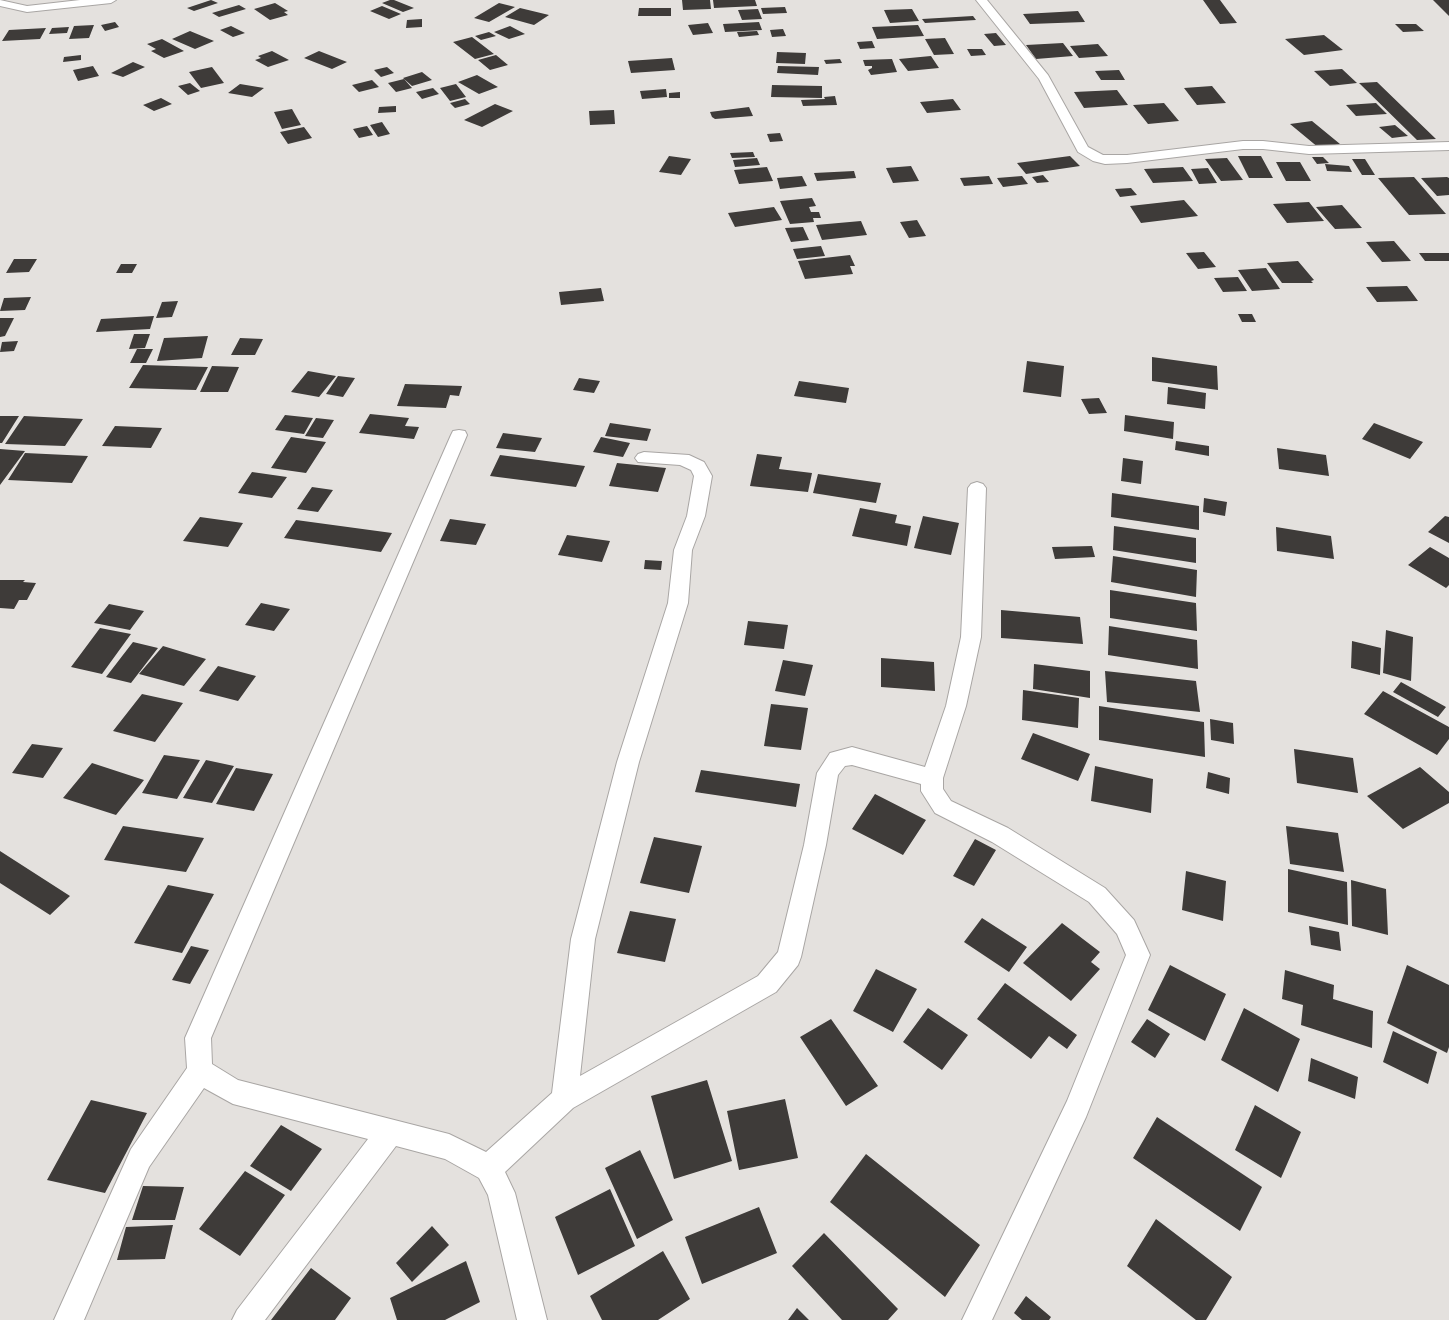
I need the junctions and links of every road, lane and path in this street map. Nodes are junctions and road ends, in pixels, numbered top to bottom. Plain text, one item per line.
1 (111, 0) edge
2 (981, 0) edge
3 (0, 2) edge
4 (1449, 146) edge
5 (460, 435) dead end
6 (644, 458) dead end
7 (977, 488) dead end
8 (932, 778) junction
9 (200, 1071) junction
10 (564, 1100) junction
11 (390, 1132) junction
12 (489, 1168) junction
13 (69, 1320) edge
14 (247, 1320) edge
15 (532, 1320) edge
16 (977, 1320) edge

1 - 3 street
2 - 4 street
5 - 9 street
6 - 10 street
7 - 8 street
8 - 10 street
8 - 16 street
9 - 11 street
9 - 13 street
10 - 12 street
11 - 12 street
11 - 14 street
12 - 15 street

